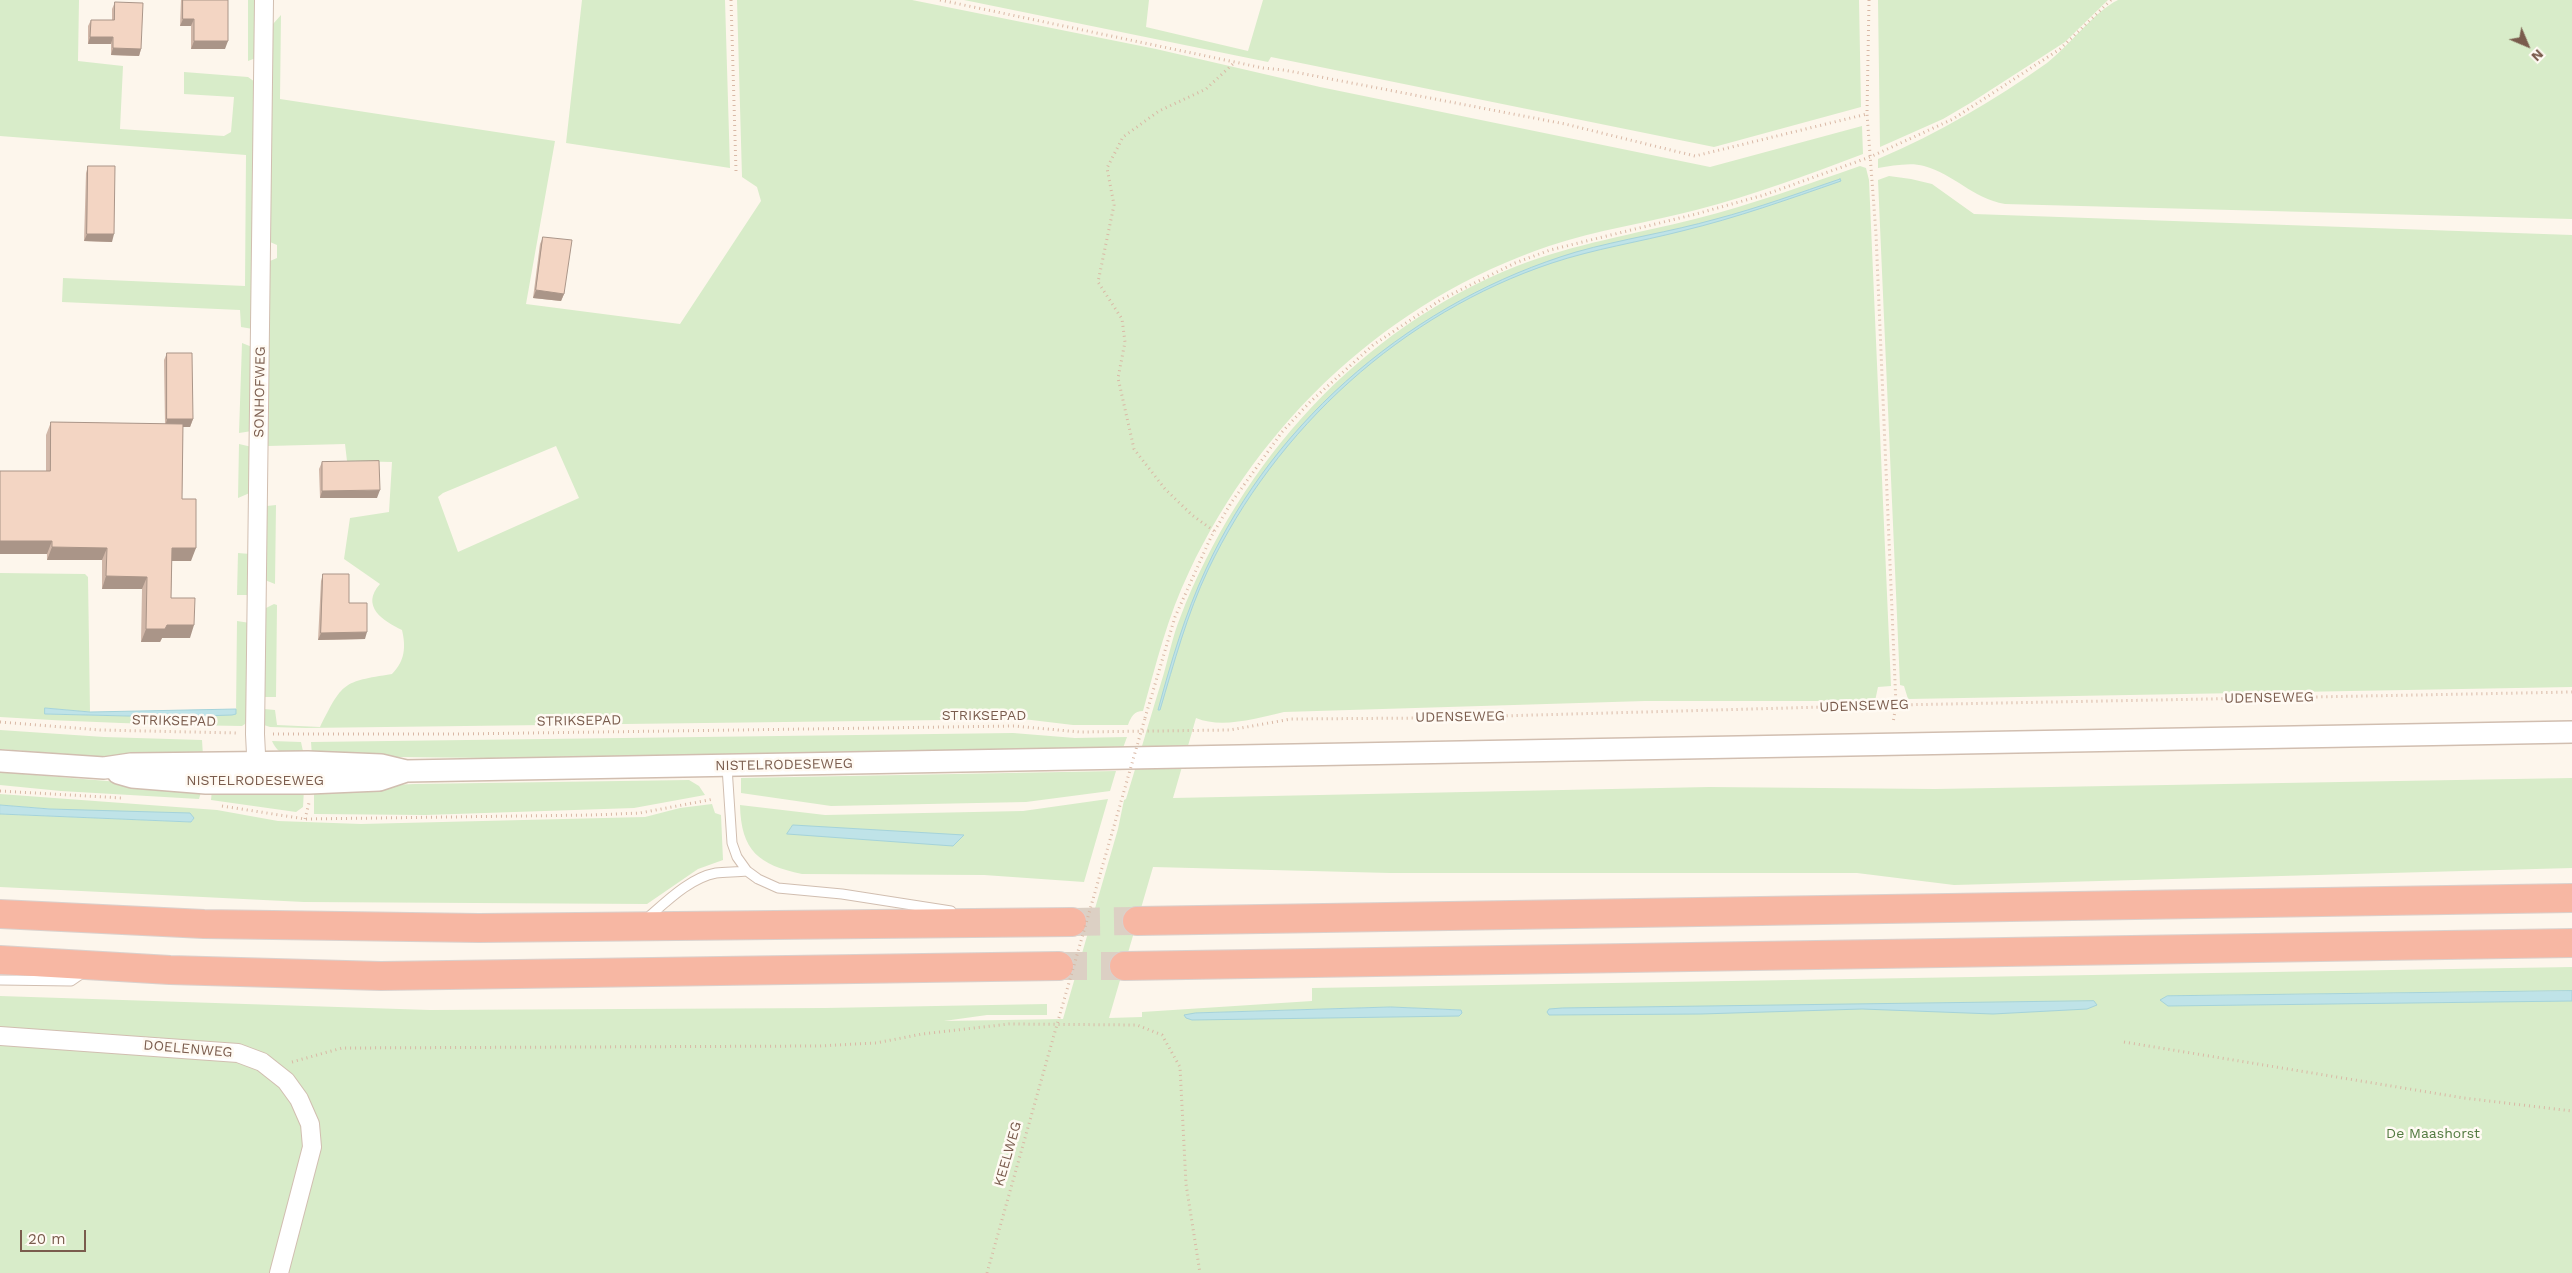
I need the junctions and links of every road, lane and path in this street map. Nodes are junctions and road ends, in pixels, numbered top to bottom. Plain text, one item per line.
1 (264, 0) edge
2 (731, 0) edge
3 (940, 0) edge
4 (1869, 0) edge
5 (2111, 0) edge
6 (1236, 62) junction
7 (1867, 114) junction
8 (1870, 157) junction
9 (736, 171) dead end
10 (1214, 531) junction
11 (2572, 692) edge
12 (1896, 705) junction
13 (0, 722) edge
14 (1158, 731) joint
15 (2572, 732) edge
16 (255, 734) junction
17 (0, 760) edge
18 (257, 762) junction
19 (727, 767) junction
20 (104, 768) junction
21 (406, 771) junction
22 (257, 784) junction
23 (0, 791) edge
24 (728, 798) junction
25 (128, 799) dead end
26 (216, 805) dead end
27 (747, 871) junction
28 (2572, 898) edge
29 (0, 914) edge
30 (1137, 921) tunnel mouth
31 (1072, 922) tunnel mouth
32 (1020, 923) junction
33 (637, 927) junction
34 (2572, 943) edge
35 (0, 960) edge
36 (94, 965) junction
37 (1059, 966) tunnel mouth
38 (1124, 966) tunnel mouth
39 (0, 980) edge
40 (0, 1036) edge
41 (2124, 1042) dead end
42 (270, 1068) junction
43 (2572, 1111) edge
44 (279, 1273) edge
45 (987, 1273) edge
46 (1200, 1273) edge

1 - 16 street, SONHOFWEG
2 - 9 path
3 - 6 path
4 - 7 path
5 - 8 path, KEELWEG
6 - 7 path
6 - 10 path
7 - 8 path
8 - 10 path, KEELWEG
8 - 12 path
10 - 45 path, KEELWEG, bridge
11 - 12 path, UDENSEWEG
12 - 14 path, UDENSEWEG
13 - 16 path, STRIKSEPAD
14 - 16 path, STRIKSEPAD
15 - 19 street, NISTELRODESEWEG
16 - 18 street, SONHOFWEG
17 - 20 street, NISTELRODESEWEG
18 - 20 street, NISTELRODESEWEG
18 - 21 street, NISTELRODESEWEG
18 - 22 street, SONHOFWEG
19 - 21 street, NISTELRODESEWEG
19 - 24 lane
20 - 22 street, NISTELRODESEWEG
21 - 22 street, NISTELRODESEWEG
23 - 25 path
24 - 26 path
24 - 27 lane
27 - 32 lane
27 - 33 lane
28 - 30 highway
29 - 33 highway
31 - 32 highway
32 - 33 highway
34 - 38 highway
35 - 36 highway
36 - 37 highway
36 - 39 lane
40 - 42 street, DOELENWEG
41 - 43 path
42 - 44 street, DOELENWEG
42 - 46 path

